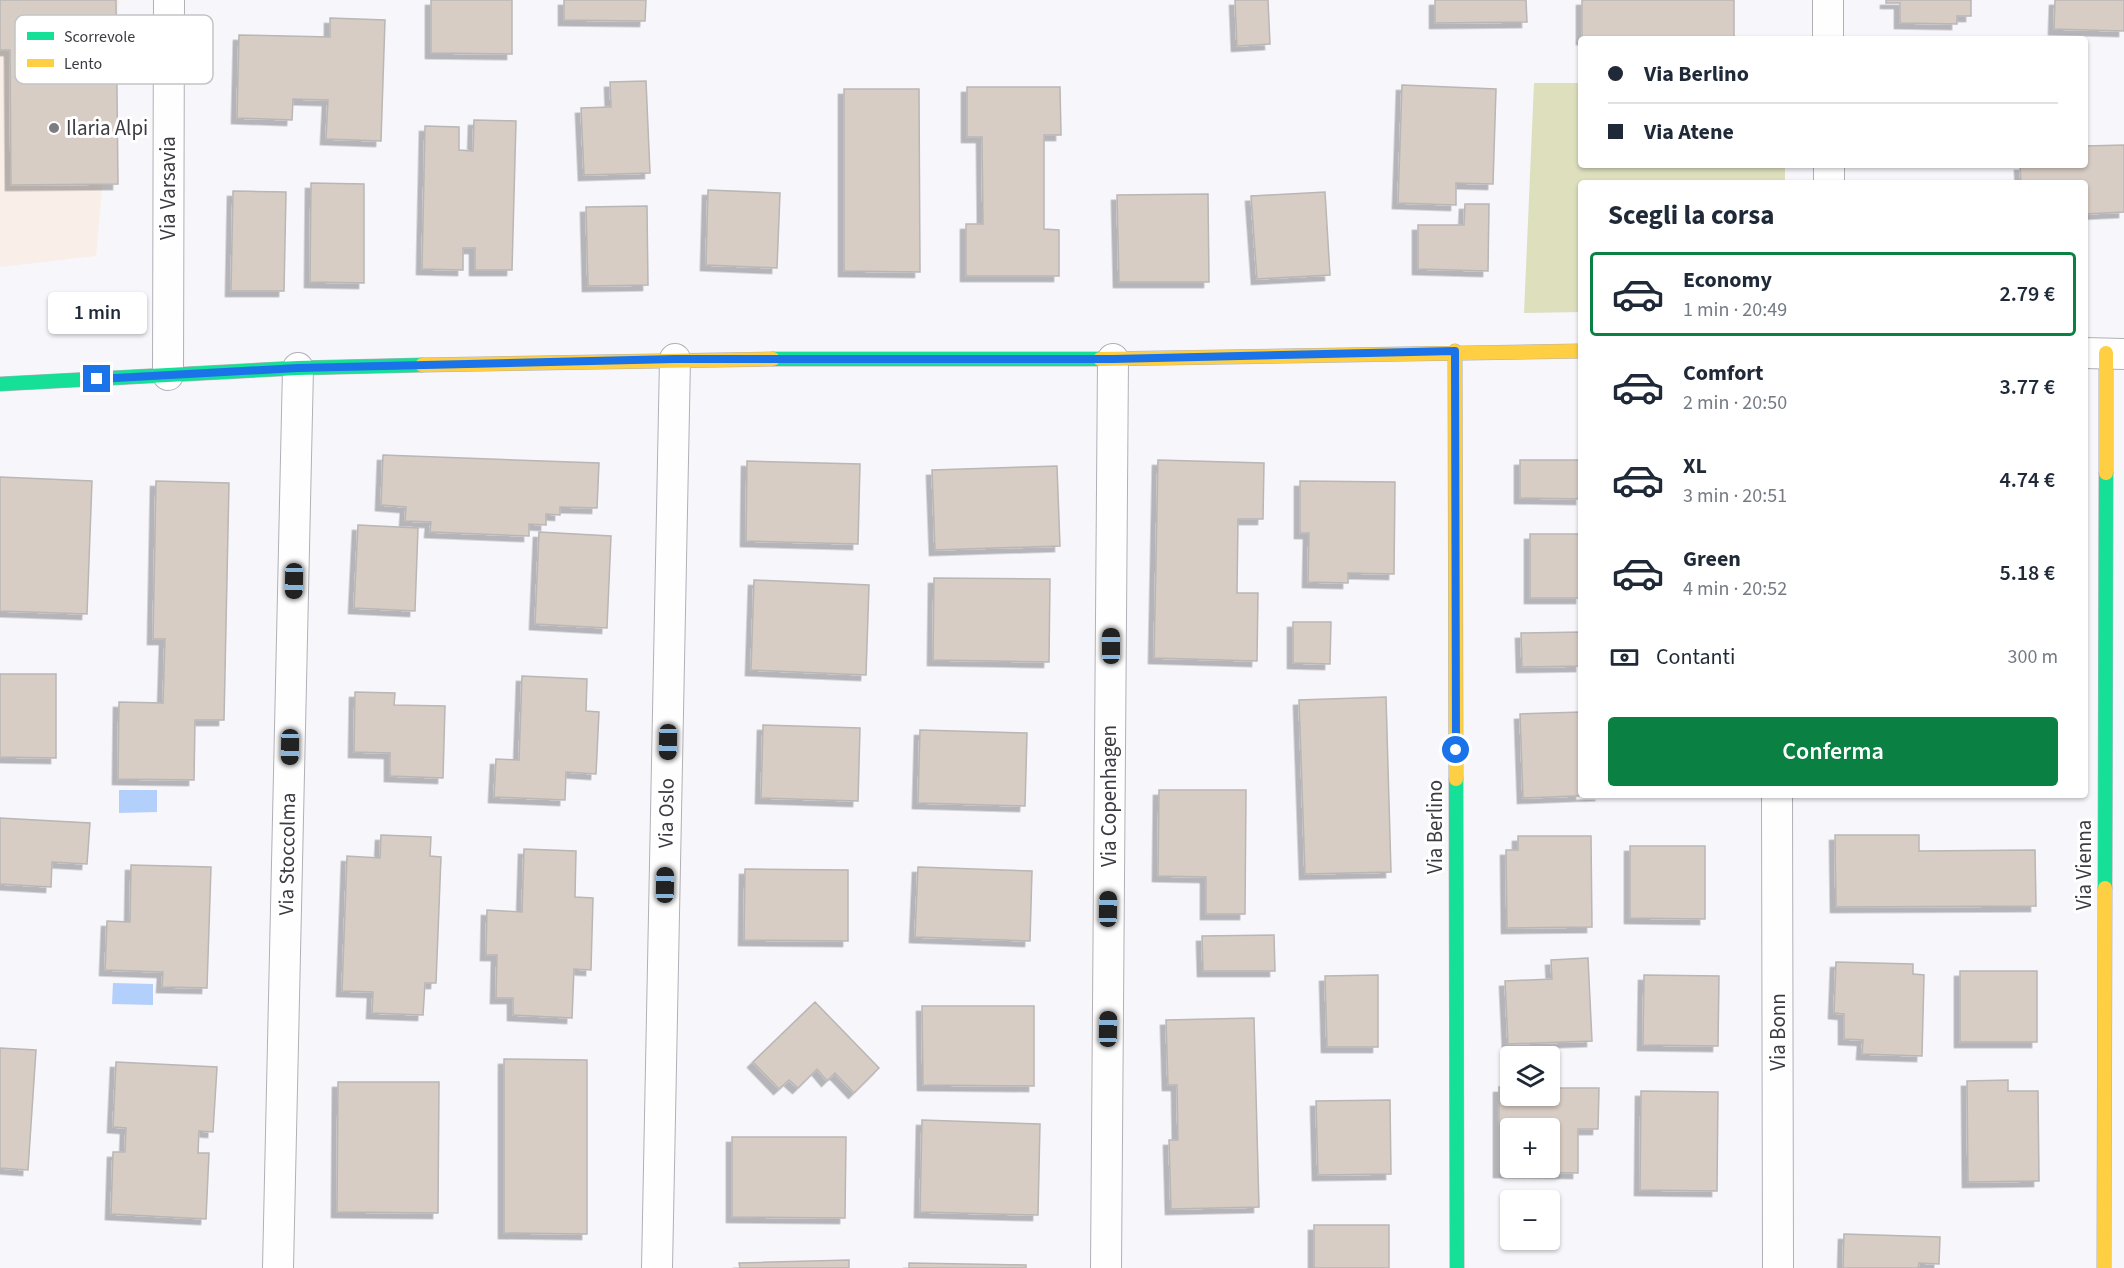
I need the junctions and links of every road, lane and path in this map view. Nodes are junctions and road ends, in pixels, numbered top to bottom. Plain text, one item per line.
1 (169, 0) edge
2 (1828, 0) edge
3 (169, 15) edge
4 (1828, 36) edge
5 (169, 84) edge
6 (1455, 351) junction
7 (1578, 351) edge
8 (2105, 353) edge
9 (675, 359) junction
10 (1113, 359) junction
11 (298, 368) junction
12 (168, 375) junction
13 (0, 384) edge
14 (1777, 798) edge
15 (278, 1268) edge
16 (657, 1268) edge
17 (1106, 1268) edge
18 (1457, 1268) edge
19 (1778, 1268) edge
20 (2104, 1268) edge

1 - 3 street, Via Varsavia
2 - 4 street
5 - 12 street, Via Varsavia
6 - 7 street
6 - 10 street
6 - 18 street, Via Berlino
8 - 20 street, Via Vienna
9 - 10 street
9 - 11 street
9 - 16 street, Via Oslo
10 - 17 street, Via Copenhagen
11 - 12 street
11 - 15 street, Via Stoccolma
12 - 13 street
14 - 19 street, Via Bonn

